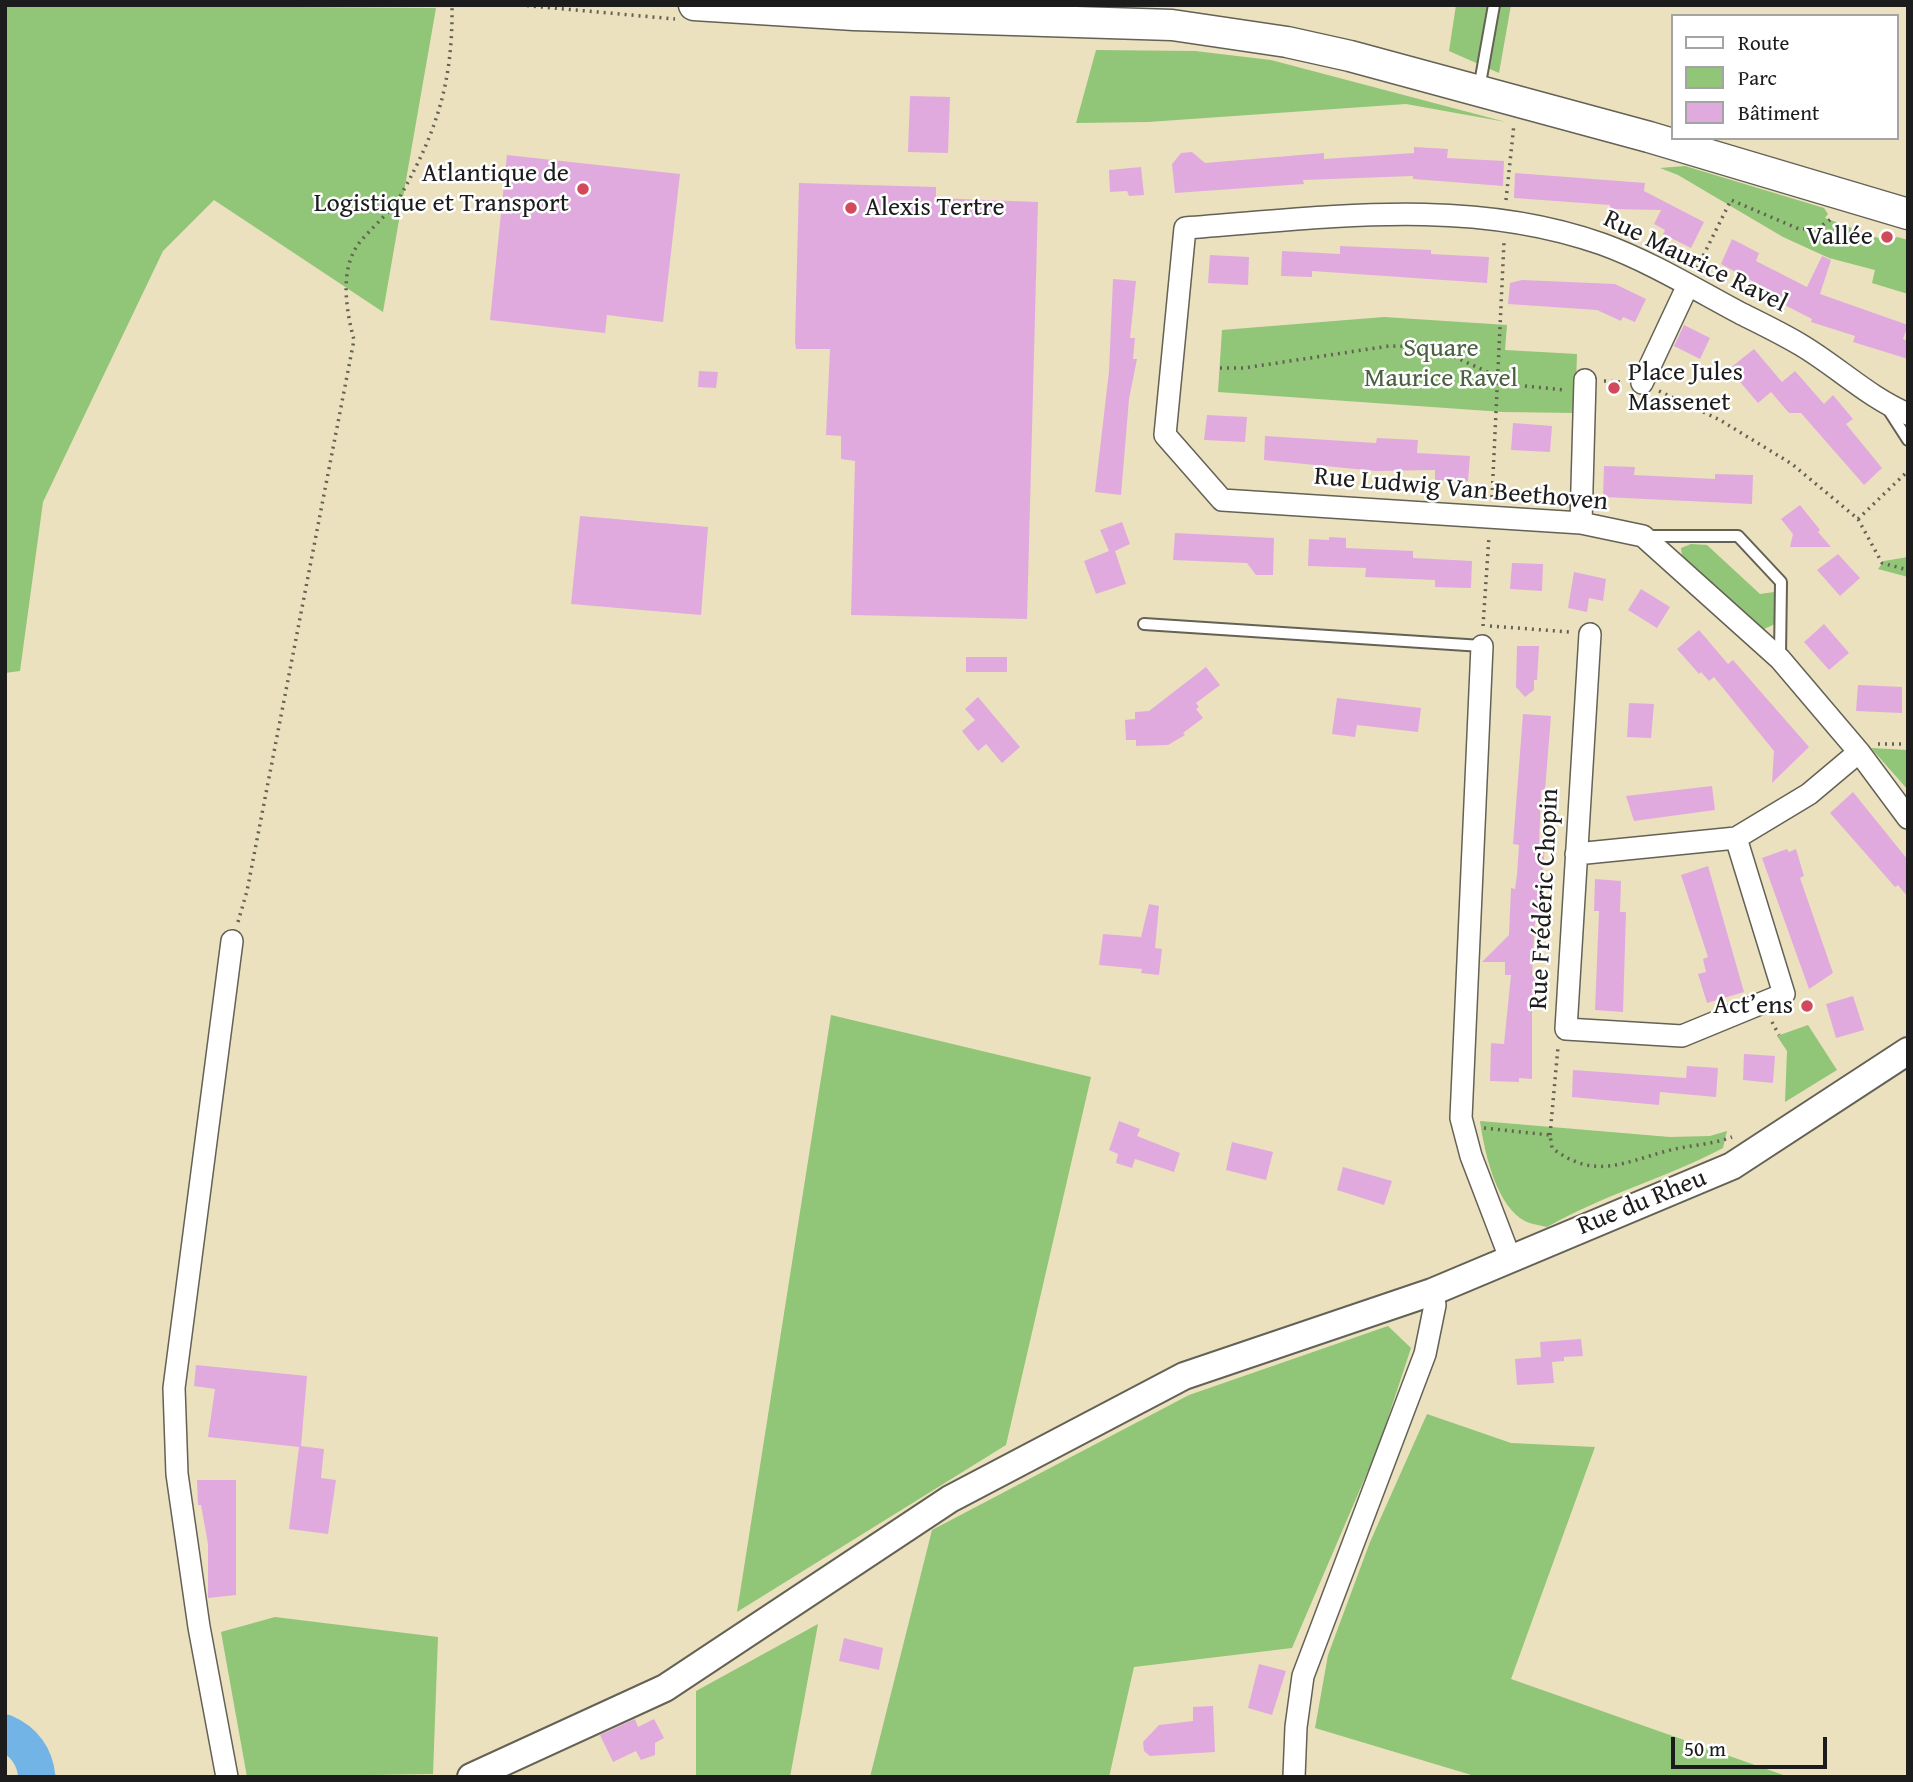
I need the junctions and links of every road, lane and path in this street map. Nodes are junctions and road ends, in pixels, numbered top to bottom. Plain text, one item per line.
1 (452, 5) edge
2 (520, 5) edge
3 (1494, 5) edge
4 (689, 12) edge
5 (1478, 92) junction
6 (1514, 127) dead end
7 (1825, 210) dead end
8 (1908, 214) edge
9 (1504, 222) junction
10 (1185, 228) joint
11 (1688, 285) junction
12 (1220, 368) dead end
13 (1499, 375) junction
14 (1642, 383) junction
15 (1585, 385) junction
16 (1885, 404) junction
17 (1908, 414) edge
18 (1908, 440) edge
19 (1908, 471) edge
20 (1490, 519) junction
21 (1858, 519) junction
22 (1581, 523) junction
23 (1643, 536) junction
24 (1908, 570) edge
25 (1144, 624) dead end
26 (1590, 634) joint
27 (1483, 636) junction
28 (1780, 659) junction
29 (1859, 752) junction
30 (1908, 818) edge
31 (1736, 838) junction
32 (1576, 855) junction
33 (232, 941) joint
34 (1566, 1029) junction
35 (1908, 1051) edge
36 (1464, 1127) junction
37 (1739, 1132) dead end
38 (1550, 1135) junction
39 (1510, 1258) junction
40 (1432, 1292) junction
41 (227, 1777) edge
42 (471, 1777) edge
43 (1294, 1777) edge

1 - 33 path
2 - 4 path
3 - 5 lane
4 - 5 main road
5 - 8 main road
6 - 9 path
7 - 11 path
9 - 10 street, Rue Maurice Ravel
9 - 11 street, Rue Maurice Ravel
9 - 13 path
10 - 20 street, Rue Ludwig Van Beethoven
11 - 14 street
11 - 16 street, Rue Maurice Ravel
12 - 13 path
13 - 15 path
13 - 20 path
14 - 15 path
14 - 21 path
15 - 22 street
16 - 17 street, Rue Maurice Ravel
16 - 18 lane
19 - 21 path
20 - 22 street, Rue Ludwig Van Beethoven
20 - 27 path
21 - 24 path
22 - 23 street, Rue Ludwig Van Beethoven
23 - 28 street
23 - 28 lane
25 - 27 lane
26 - 27 path
26 - 32 street, Rue Frédéric Chopin
27 - 36 street
28 - 29 street
29 - 30 street
29 - 31 street
31 - 32 street
31 - 34 street, Rue Frédéric Chopin
32 - 34 street, Rue Frédéric Chopin
33 - 41 street
34 - 38 path
35 - 39 street, Rue du Rheu
36 - 38 path
36 - 39 street
37 - 38 path
39 - 40 street, Rue du Rheu
40 - 42 street, Rue du Rheu
40 - 43 street

